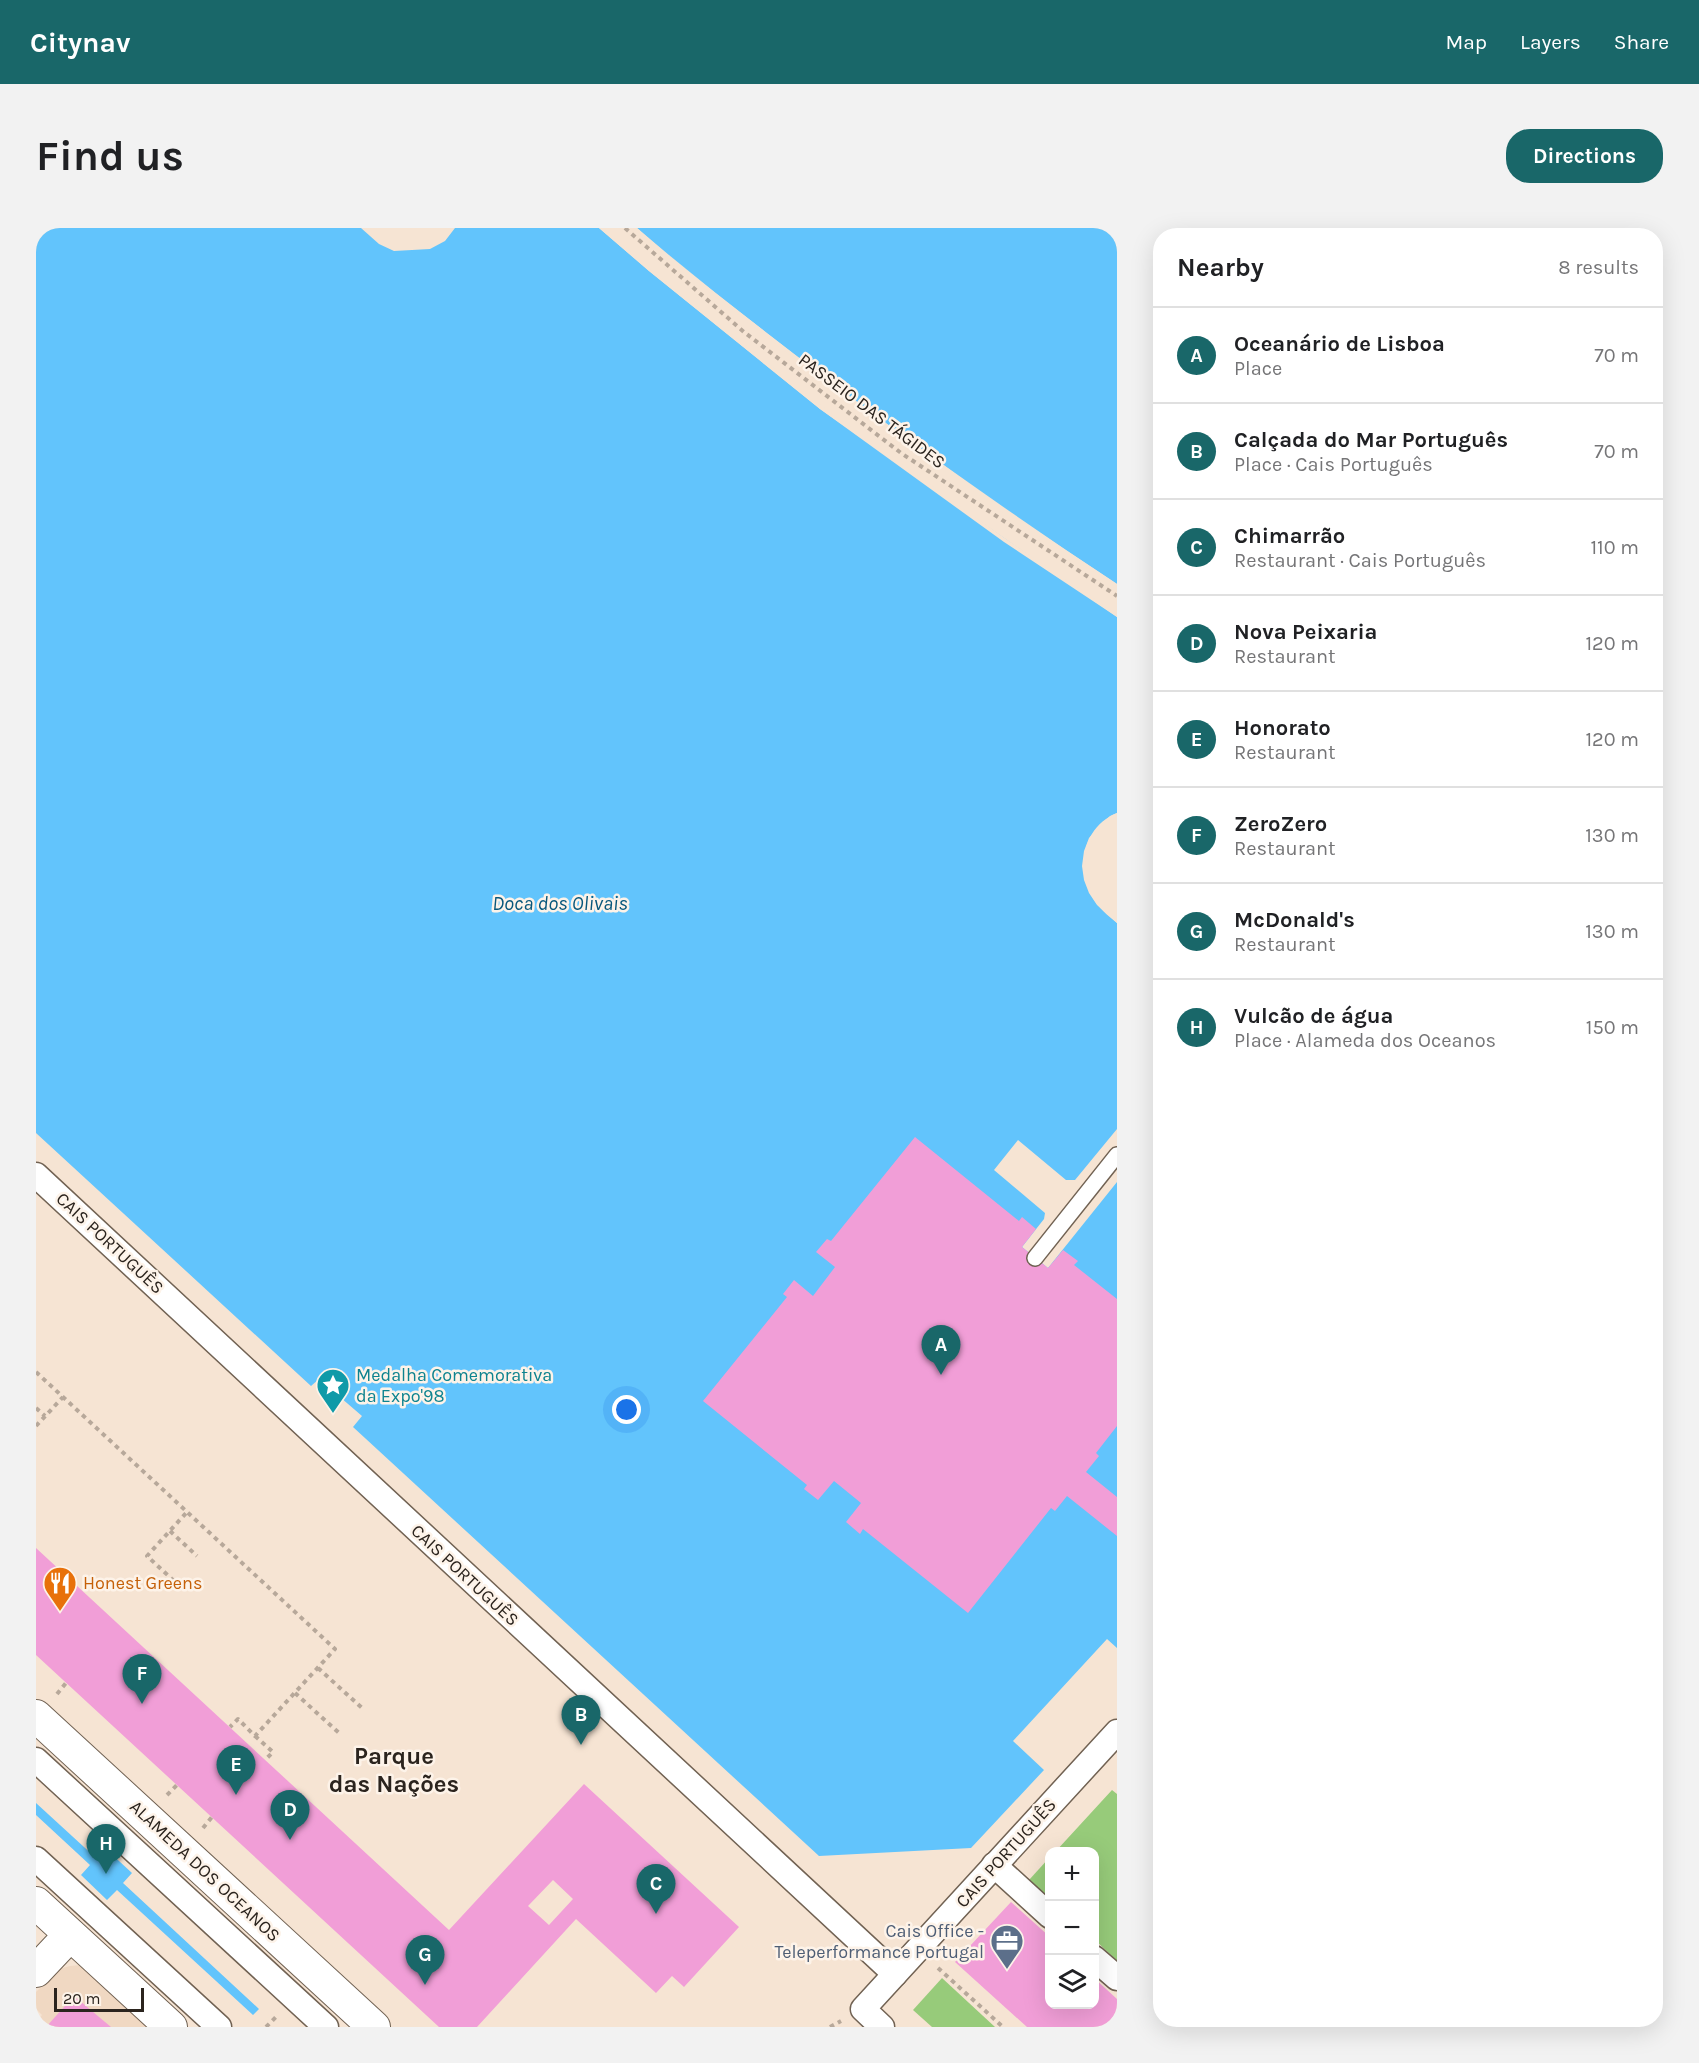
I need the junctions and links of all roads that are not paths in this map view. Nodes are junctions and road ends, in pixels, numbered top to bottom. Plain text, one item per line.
1 (1117, 1155) edge
2 (36, 1175) edge
3 (1035, 1258) dead end
4 (45, 1706) edge
5 (1117, 1732) edge
6 (36, 1760) edge
7 (36, 1859) edge
8 (994, 1865) junction
9 (38, 1910) edge
10 (1045, 1911) edge
11 (70, 1935) junction
12 (1099, 1962) edge
13 (36, 1971) edge
14 (895, 1974) junction
15 (1117, 1978) edge
16 (171, 2027) edge
17 (219, 2027) edge
18 (326, 2027) edge
19 (374, 2027) edge
20 (882, 2027) edge

1 - 3 lane
2 - 14 street, CAIS PORTUGUÊS
4 - 19 street, ALAMEDA DOS OCEANOS
5 - 8 street, CAIS PORTUGUÊS
6 - 18 street, ALAMEDA DOS OCEANOS
7 - 17 street
8 - 10 street
8 - 14 street, CAIS PORTUGUÊS
9 - 11 street
11 - 13 street
11 - 16 street
12 - 15 street
14 - 20 street, CAIS PORTUGUÊS

